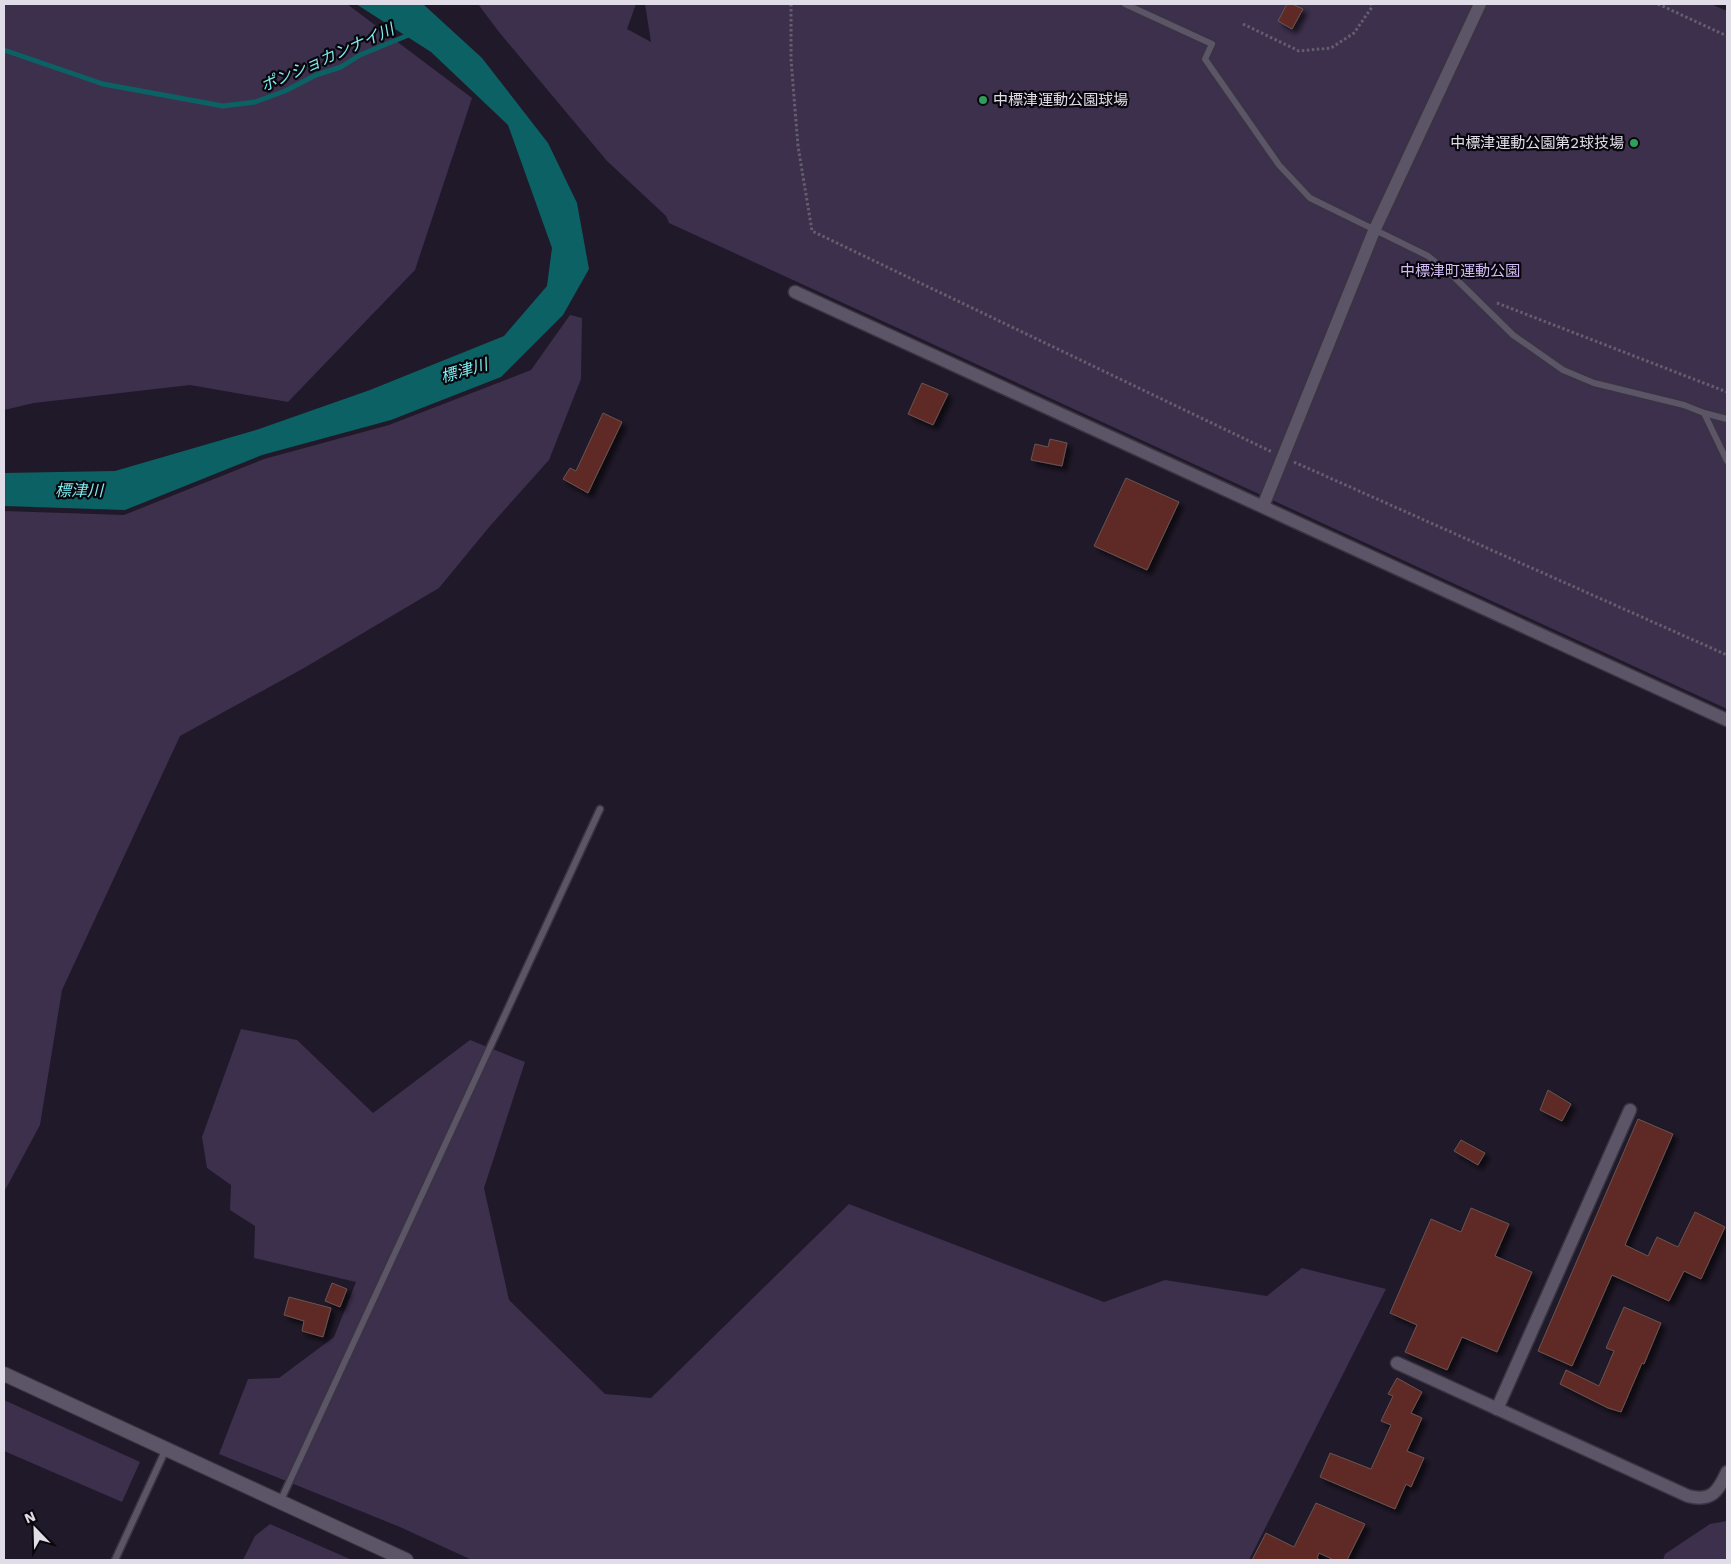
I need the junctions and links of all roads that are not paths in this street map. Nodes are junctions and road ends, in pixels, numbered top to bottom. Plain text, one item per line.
1 (1125, 4) edge
2 (1480, 4) edge
3 (1374, 231) junction
4 (795, 292) dead end
5 (1704, 413) junction
6 (1727, 419) edge
7 (1727, 461) edge
8 (1263, 506) junction
9 (1727, 720) edge
10 (600, 809) dead end
11 (1630, 1110) dead end
12 (1397, 1363) dead end
13 (4, 1374) edge
14 (1497, 1409) junction
15 (166, 1449) junction
16 (1727, 1472) edge
17 (280, 1502) junction
18 (115, 1560) edge
19 (406, 1560) edge

1 - 3 lane
2 - 3 street
3 - 5 lane
3 - 8 street
4 - 8 street
5 - 6 lane
5 - 7 lane
8 - 9 street
10 - 17 lane
11 - 14 street
12 - 14 street
13 - 15 street
14 - 16 street
15 - 17 street
15 - 18 lane
17 - 19 street

